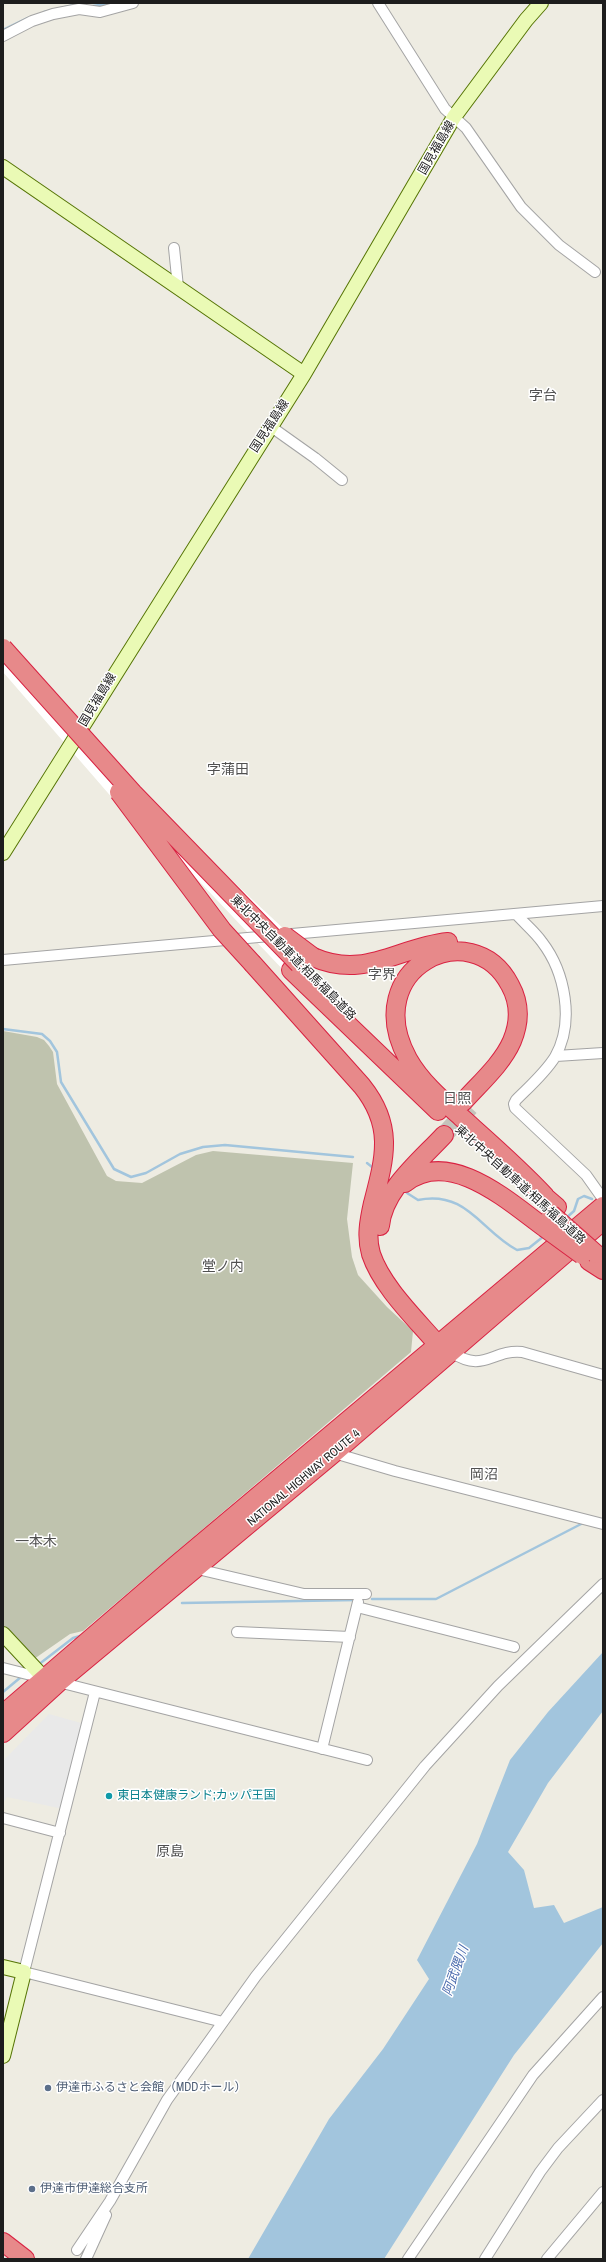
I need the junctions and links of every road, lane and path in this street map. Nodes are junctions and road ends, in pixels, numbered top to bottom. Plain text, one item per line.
1 (132, 3) edge
2 (378, 3) edge
3 (541, 3) edge
4 (3, 36) edge
5 (454, 117) junction
6 (3, 167) edge
7 (174, 248) dead end
8 (595, 272) dead end
9 (178, 288) junction
10 (304, 374) junction
11 (270, 426) junction
12 (342, 480) dead end
13 (3, 648) edge
14 (3, 662) edge
15 (126, 793) junction
16 (3, 852) edge
17 (603, 906) edge
18 (517, 915) junction
19 (3, 960) edge
20 (301, 964) junction
21 (603, 1053) edge
22 (556, 1056) junction
23 (392, 1193) junction
24 (603, 1199) edge
25 (373, 1204) junction
26 (603, 1206) edge
27 (549, 1212) junction
28 (598, 1223) edge
29 (599, 1258) edge
30 (445, 1345) junction
31 (603, 1375) edge
32 (334, 1453) junction
33 (603, 1524) edge
34 (177, 1564) junction
35 (195, 1568) junction
36 (603, 1584) edge
37 (357, 1607) junction
38 (237, 1632) dead end
39 (3, 1634) edge
40 (350, 1637) junction
41 (514, 1647) dead end
42 (3, 1668) edge
43 (52, 1680) junction
44 (95, 1692) junction
45 (3, 1714) edge
46 (3, 1733) edge
47 (322, 1749) junction
48 (367, 1760) dead end
49 (3, 1818) edge
50 (60, 1833) junction
51 (3, 1967) edge
52 (24, 1972) junction
53 (603, 1997) edge
54 (223, 2022) junction
55 (3, 2056) edge
56 (603, 2100) edge
57 (116, 2191) junction
58 (603, 2192) edge
59 (3, 2242) edge
60 (494, 2246) junction
61 (77, 2250) dead end
62 (25, 2259) edge
63 (86, 2259) edge
64 (408, 2259) edge
65 (478, 2259) edge
66 (485, 2259) edge
67 (547, 2259) edge

1 - 4 street
2 - 5 street
3 - 5 main road, 国見福島線
5 - 8 street
5 - 10 main road, 国見福島線
6 - 9 main road
7 - 9 street
9 - 10 main road
10 - 11 main road, 国見福島線
11 - 12 street
11 - 16 main road, 国見福島線
13 - 15 highway, 東北中央自動車道;相馬福島道路, bridge
14 - 15 highway, 東北中央自動車道;相馬福島道路
15 - 20 highway, 東北中央自動車道;相馬福島道路, bridge
15 - 20 highway, bridge
15 - 25 highway, bridge
17 - 18 street
18 - 19 street
18 - 22 street
20 - 27 highway, 東北中央自動車道;相馬福島道路
20 - 27 highway
21 - 22 street
22 - 24 street
23 - 25 highway
23 - 27 highway
23 - 30 highway
25 - 30 highway
26 - 28 highway, NATIONAL HIGHWAY ROUTE 4
27 - 29 highway, bridge
27 - 29 highway, 東北中央自動車道;相馬福島道路
28 - 30 highway, NATIONAL HIGHWAY ROUTE 4
30 - 31 street
30 - 32 highway, NATIONAL HIGHWAY ROUTE 4
30 - 34 highway, NATIONAL HIGHWAY ROUTE 4
32 - 33 street
32 - 35 highway, NATIONAL HIGHWAY ROUTE 4
34 - 35 street
34 - 43 highway, NATIONAL HIGHWAY ROUTE 4
35 - 37 street
35 - 43 highway, NATIONAL HIGHWAY ROUTE 4
36 - 54 street
37 - 40 street
37 - 41 street
38 - 40 street
39 - 43 main road
40 - 47 street
42 - 43 street
43 - 44 street
43 - 45 highway, NATIONAL HIGHWAY ROUTE 4
43 - 46 highway, NATIONAL HIGHWAY ROUTE 4
44 - 47 street
44 - 50 street
47 - 48 street
49 - 50 street
50 - 52 street
51 - 52 main road
52 - 54 street
52 - 55 main road
53 - 64 street
54 - 57 street
56 - 60 street
57 - 61 street
57 - 63 street
58 - 67 street
59 - 62 highway
60 - 65 street
60 - 66 street

